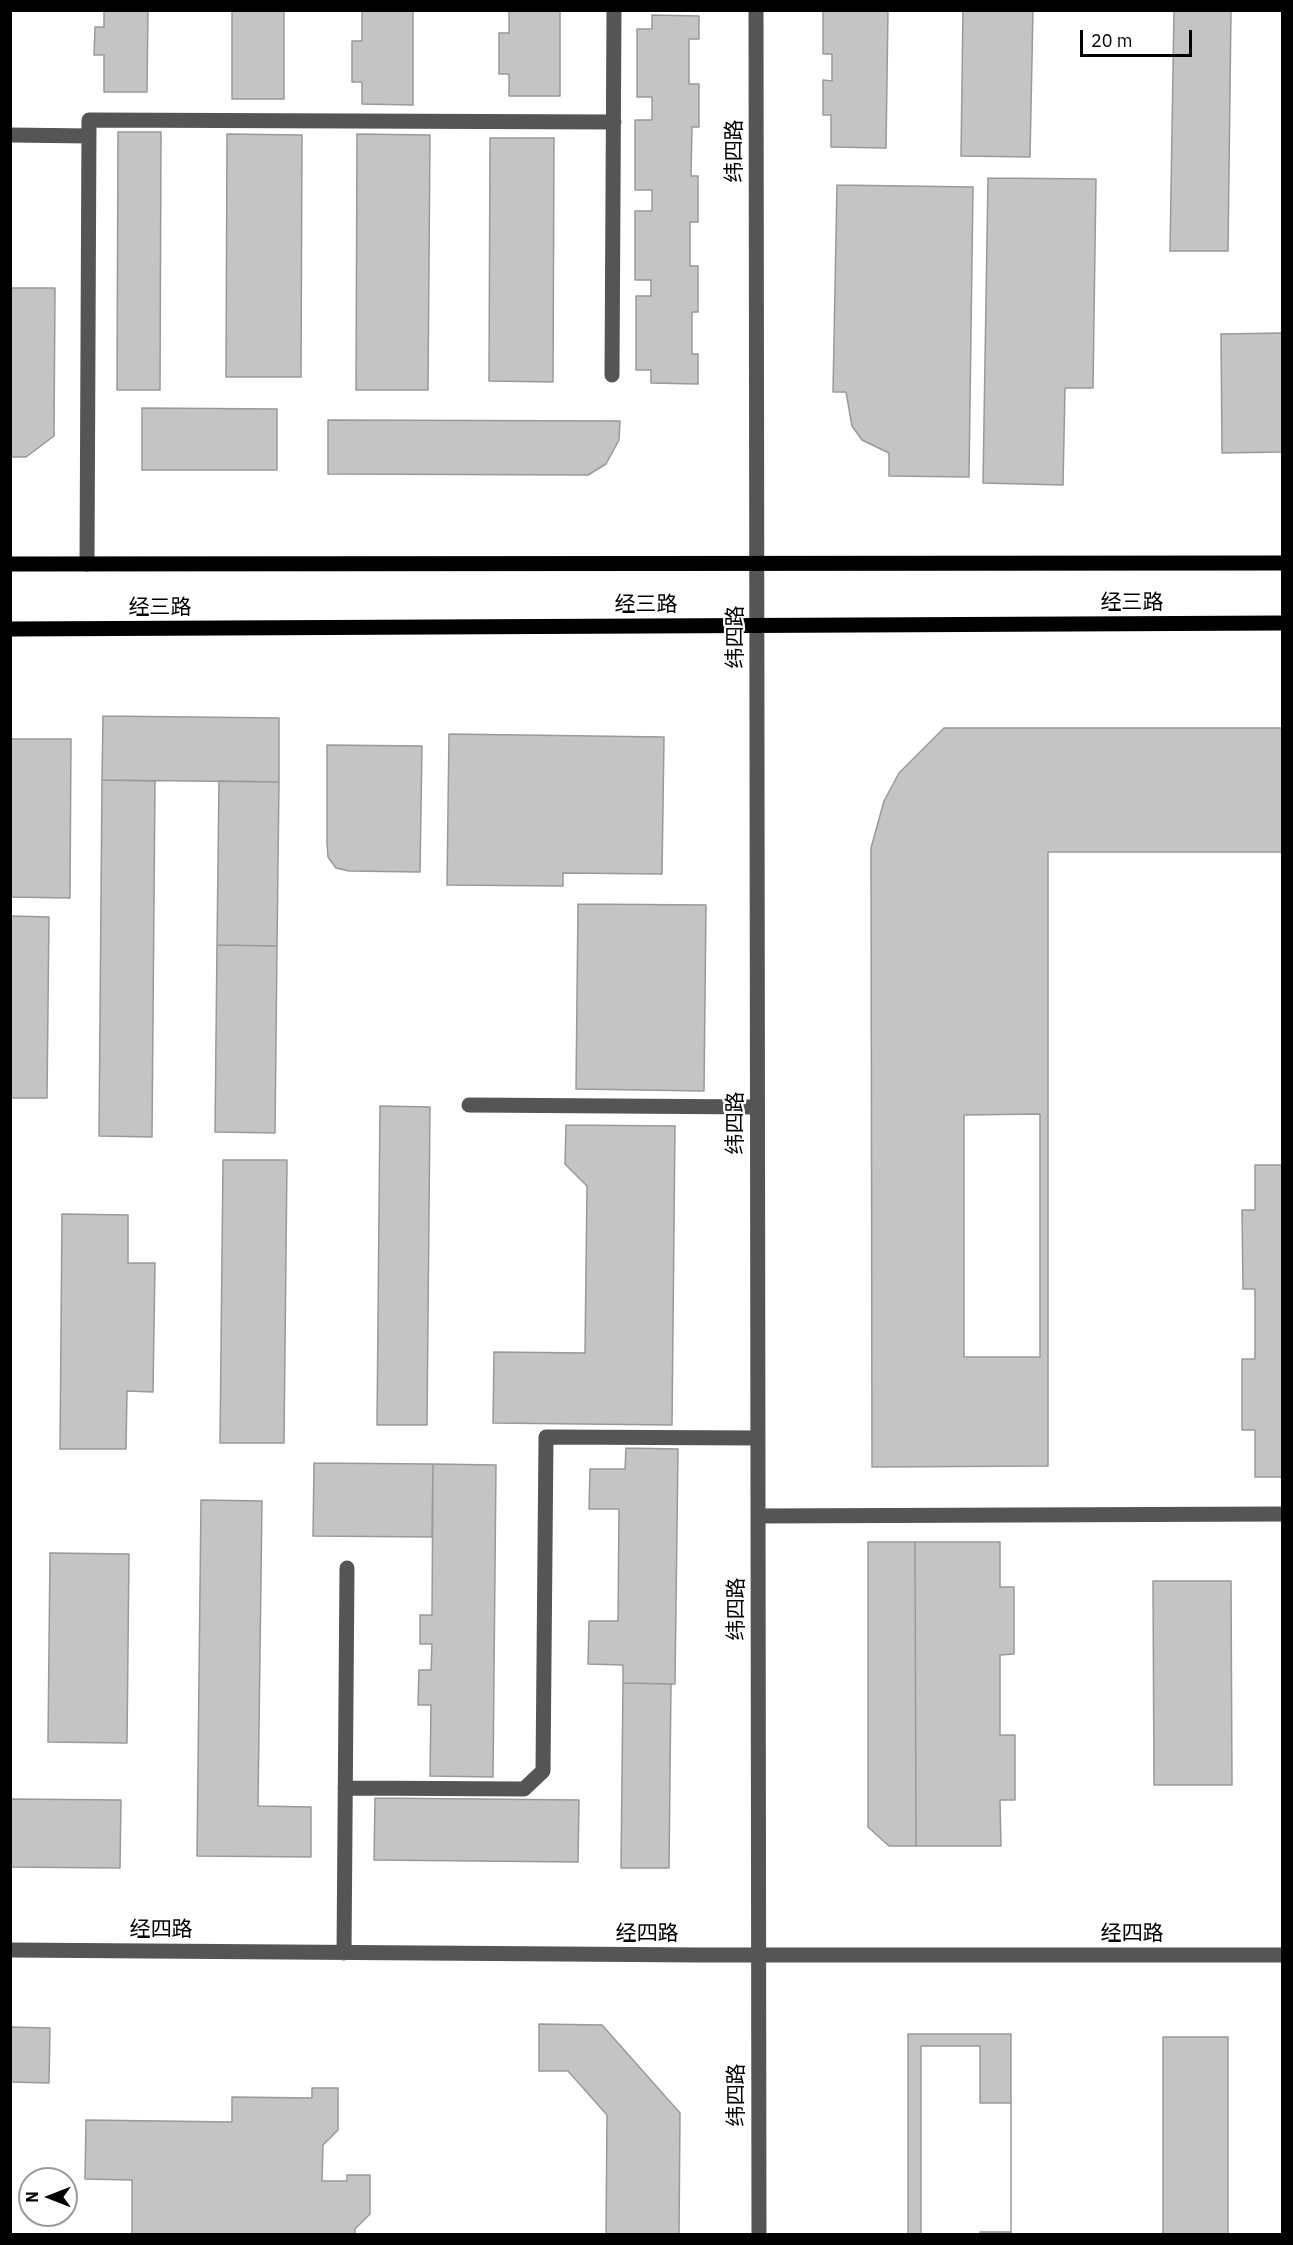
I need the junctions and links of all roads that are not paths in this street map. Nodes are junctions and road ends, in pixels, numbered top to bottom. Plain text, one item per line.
1 (614, 10) edge
2 (756, 10) edge
3 (614, 122) junction
4 (10, 135) edge
5 (88, 136) junction
6 (612, 375) dead end
7 (756, 563) junction
8 (1282, 563) edge
9 (10, 564) edge
10 (87, 564) junction
11 (1282, 623) edge
12 (756, 626) junction
13 (10, 629) edge
14 (469, 1105) dead end
15 (757, 1107) junction
16 (758, 1438) junction
17 (1282, 1514) edge
18 (758, 1516) junction
19 (347, 1568) dead end
20 (345, 1788) junction
21 (10, 1950) edge
22 (344, 1953) junction
23 (1282, 1954) edge
24 (758, 1955) junction
25 (759, 2235) edge

1 - 3 street
2 - 7 street, 纬四路
3 - 5 street
3 - 6 street
4 - 5 street
5 - 10 street
7 - 8 main road, 经三路
7 - 10 main road, 经三路
7 - 12 street, 纬四路
9 - 10 main road, 经三路
11 - 12 main road, 经三路
12 - 13 main road, 经三路
12 - 15 street, 纬四路
14 - 15 street
15 - 16 street, 纬四路
16 - 18 street, 纬四路
16 - 20 street
17 - 18 street
18 - 24 street, 纬四路
19 - 20 street
20 - 22 street
21 - 22 street, 经四路
22 - 24 street, 经四路
23 - 24 street, 经四路
24 - 25 street, 纬四路

